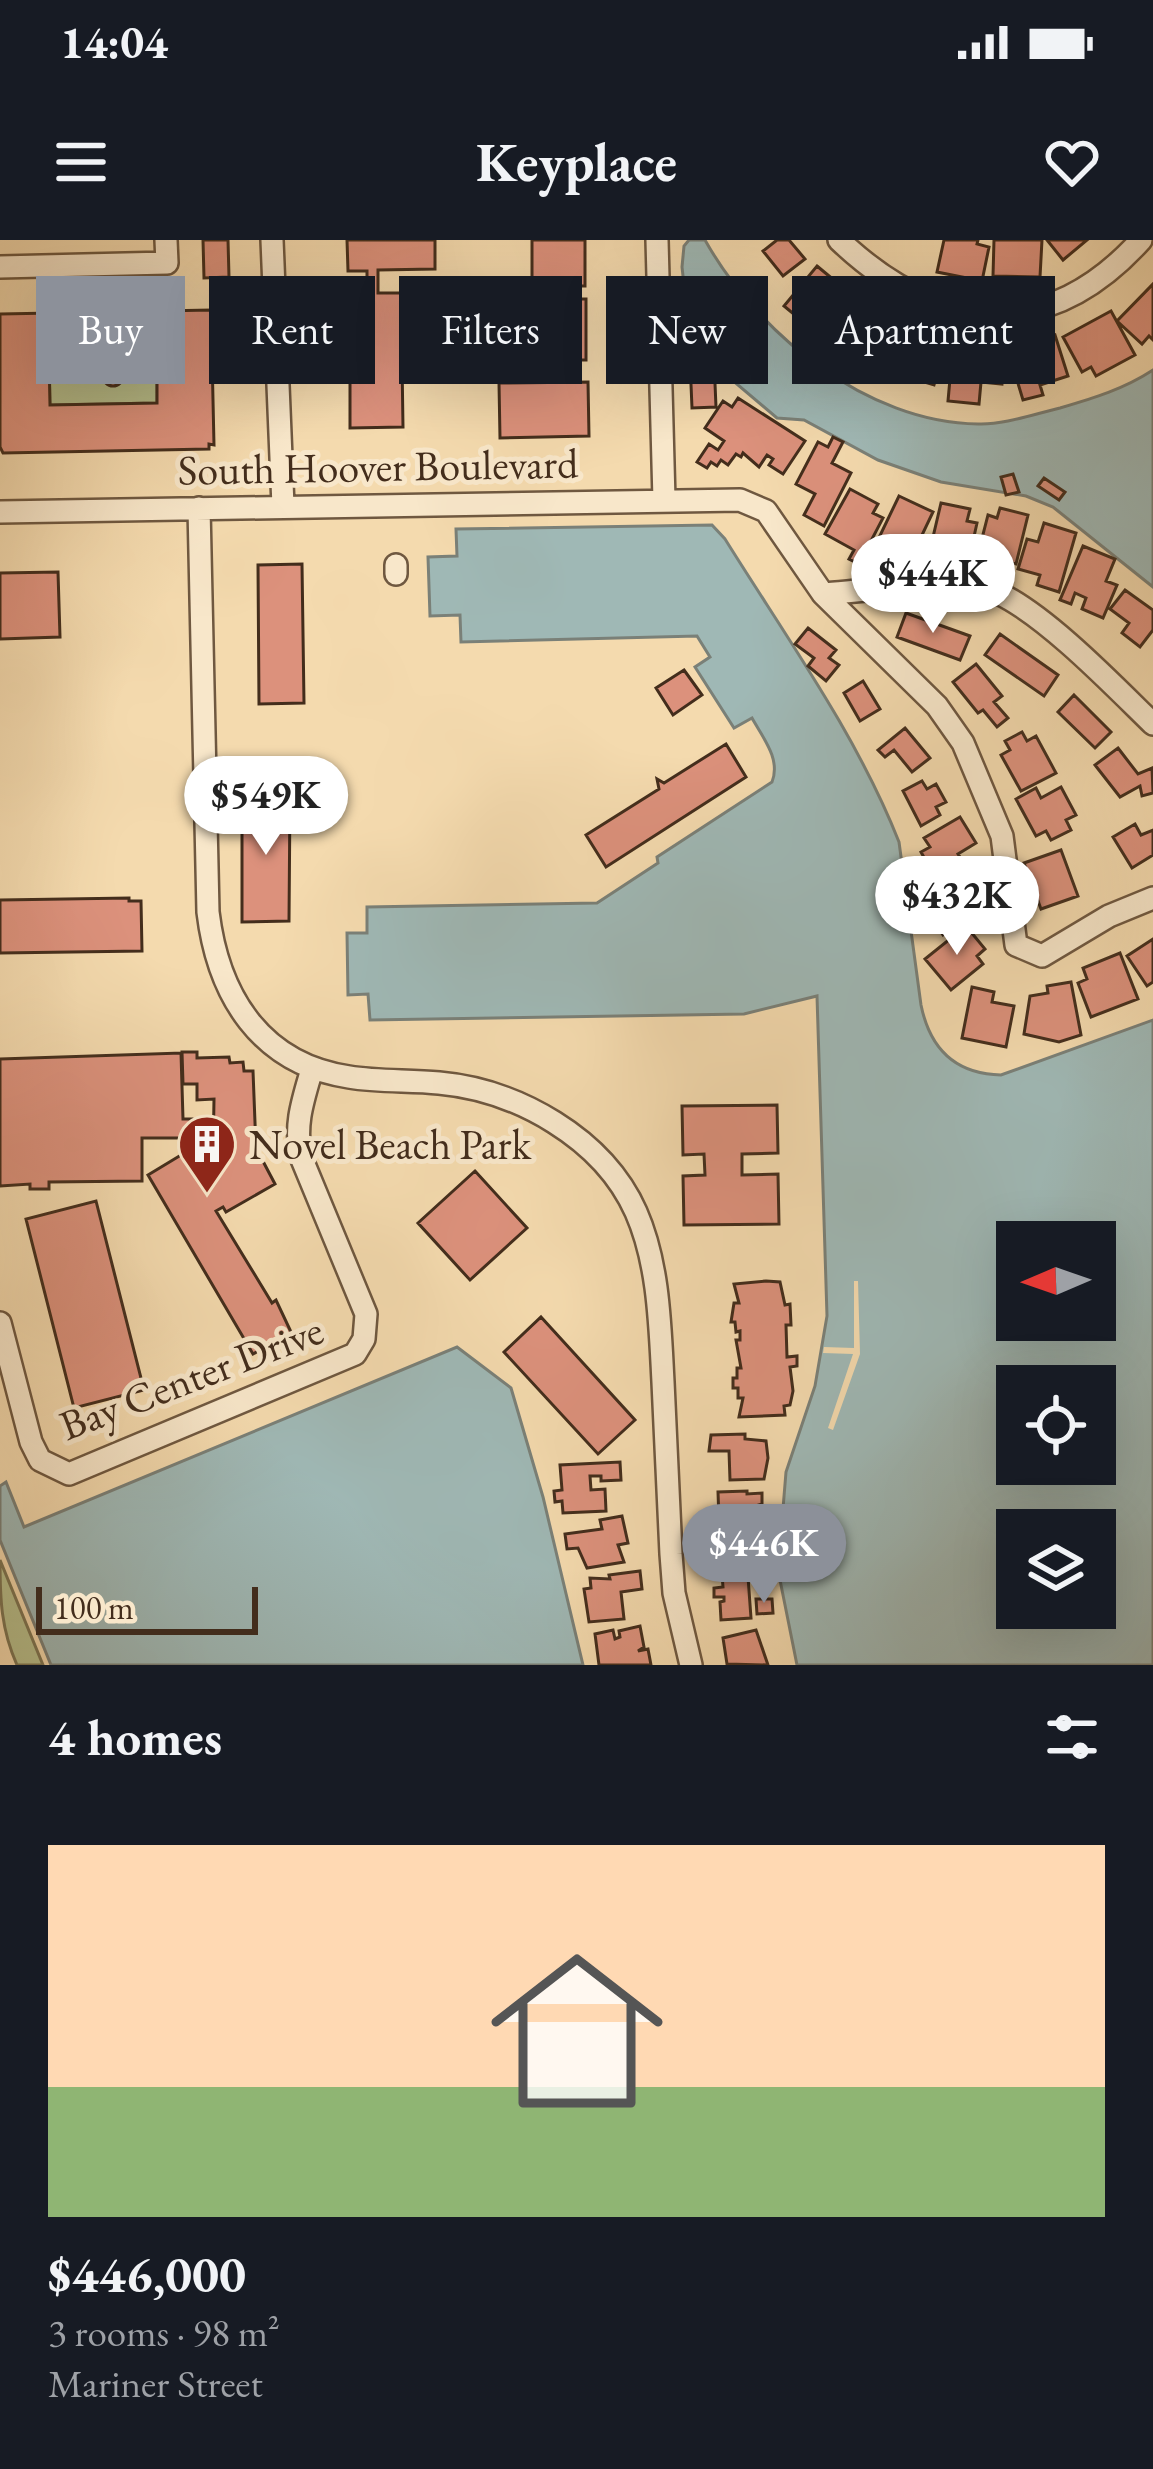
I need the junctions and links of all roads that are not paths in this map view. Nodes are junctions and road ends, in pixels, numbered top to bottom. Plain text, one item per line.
1 (272, 240) edge
2 (657, 240) edge
3 (839, 240) edge
4 (1141, 240) edge
5 (166, 251) edge
6 (0, 267) edge
7 (664, 500) junction
8 (283, 506) junction
9 (199, 508) junction
10 (0, 512) edge
11 (823, 594) junction
12 (1153, 724) edge
13 (1153, 898) edge
14 (312, 1069) junction
15 (0, 1323) edge
16 (691, 1665) edge

1 - 8 street
2 - 7 street
3 - 4 street
5 - 6 street
7 - 8 street, South Hoover Boulevard
7 - 11 street, South Hoover Boulevard
8 - 9 street, South Hoover Boulevard
9 - 10 street, South Hoover Boulevard
9 - 14 street
11 - 12 street
11 - 13 street
14 - 15 street, Bay Center Drive
14 - 16 street

